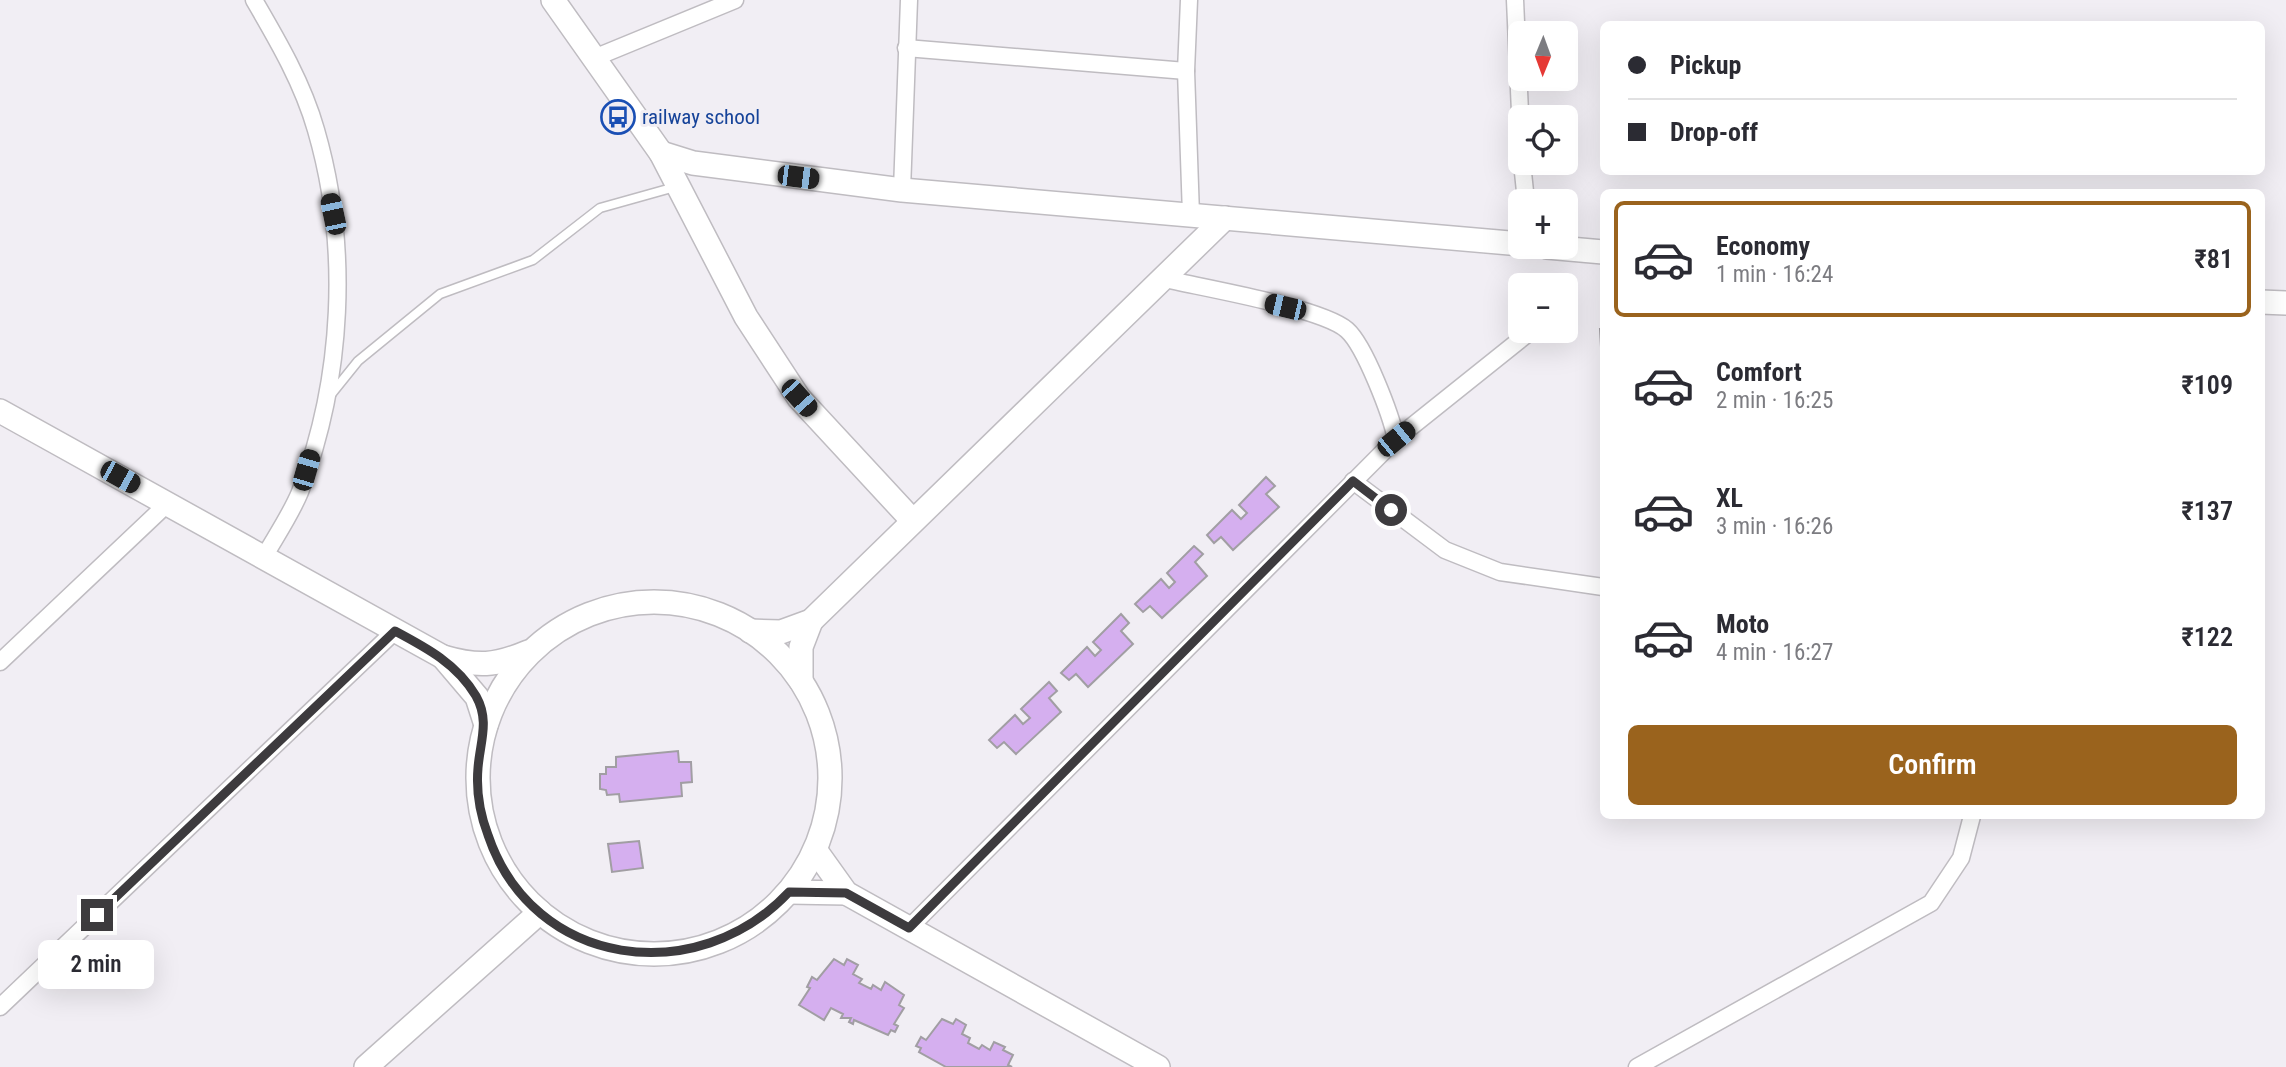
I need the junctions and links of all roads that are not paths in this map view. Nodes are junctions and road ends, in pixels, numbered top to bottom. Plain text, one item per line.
1 (254, 0) edge
2 (553, 0) edge
3 (735, 0) edge
4 (909, 0) edge
5 (1189, 0) edge
6 (1515, 0) edge
7 (906, 48) junction
8 (594, 58) junction
9 (1186, 71) junction
10 (1520, 105) edge
11 (661, 153) junction
12 (678, 186) junction
13 (902, 190) junction
14 (1191, 215) junction
15 (1225, 218) junction
16 (1508, 243) edge
17 (1578, 250) edge
18 (1600, 252) edge
19 (1165, 279) junction
20 (2265, 302) edge
21 (2286, 303) edge
22 (1516, 343) edge
23 (326, 401) junction
24 (0, 411) edge
25 (1396, 439) junction
26 (1353, 481) junction
27 (167, 504) junction
28 (912, 520) junction
29 (264, 557) junction
30 (1600, 587) edge
31 (811, 621) junction
32 (395, 631) junction
33 (750, 631) junction
34 (535, 648) junction
35 (443, 657) junction
36 (0, 662) edge
37 (801, 681) junction
38 (486, 725) junction
39 (1971, 819) edge
40 (816, 851) junction
41 (789, 892) junction
42 (846, 893) junction
43 (540, 912) junction
44 (909, 928) junction
45 (0, 1007) edge
46 (366, 1067) edge
47 (1158, 1067) edge
48 (1637, 1067) edge

1 - 23 street
2 - 8 street
3 - 8 street
4 - 7 street
5 - 9 street
6 - 10 street
7 - 9 street
7 - 13 street
8 - 11 street
9 - 14 street
11 - 12 street
11 - 13 street
12 - 23 lane
12 - 28 street
13 - 14 street
14 - 15 street
15 - 16 street
15 - 19 street
17 - 18 street
19 - 25 street
19 - 28 street
20 - 21 street
22 - 25 street
23 - 29 street
24 - 27 street
25 - 26 street
26 - 30 street
26 - 44 street
27 - 29 street
27 - 36 street
28 - 31 street
29 - 32 street
31 - 33 street
31 - 37 street
32 - 35 street
32 - 45 street
33 - 34 street
33 - 37 street
34 - 35 street
34 - 38 street
35 - 38 street
37 - 40 street
38 - 43 street
39 - 48 street
40 - 41 street
40 - 42 street
41 - 42 street
41 - 43 street
42 - 44 street
43 - 46 street
44 - 47 street

